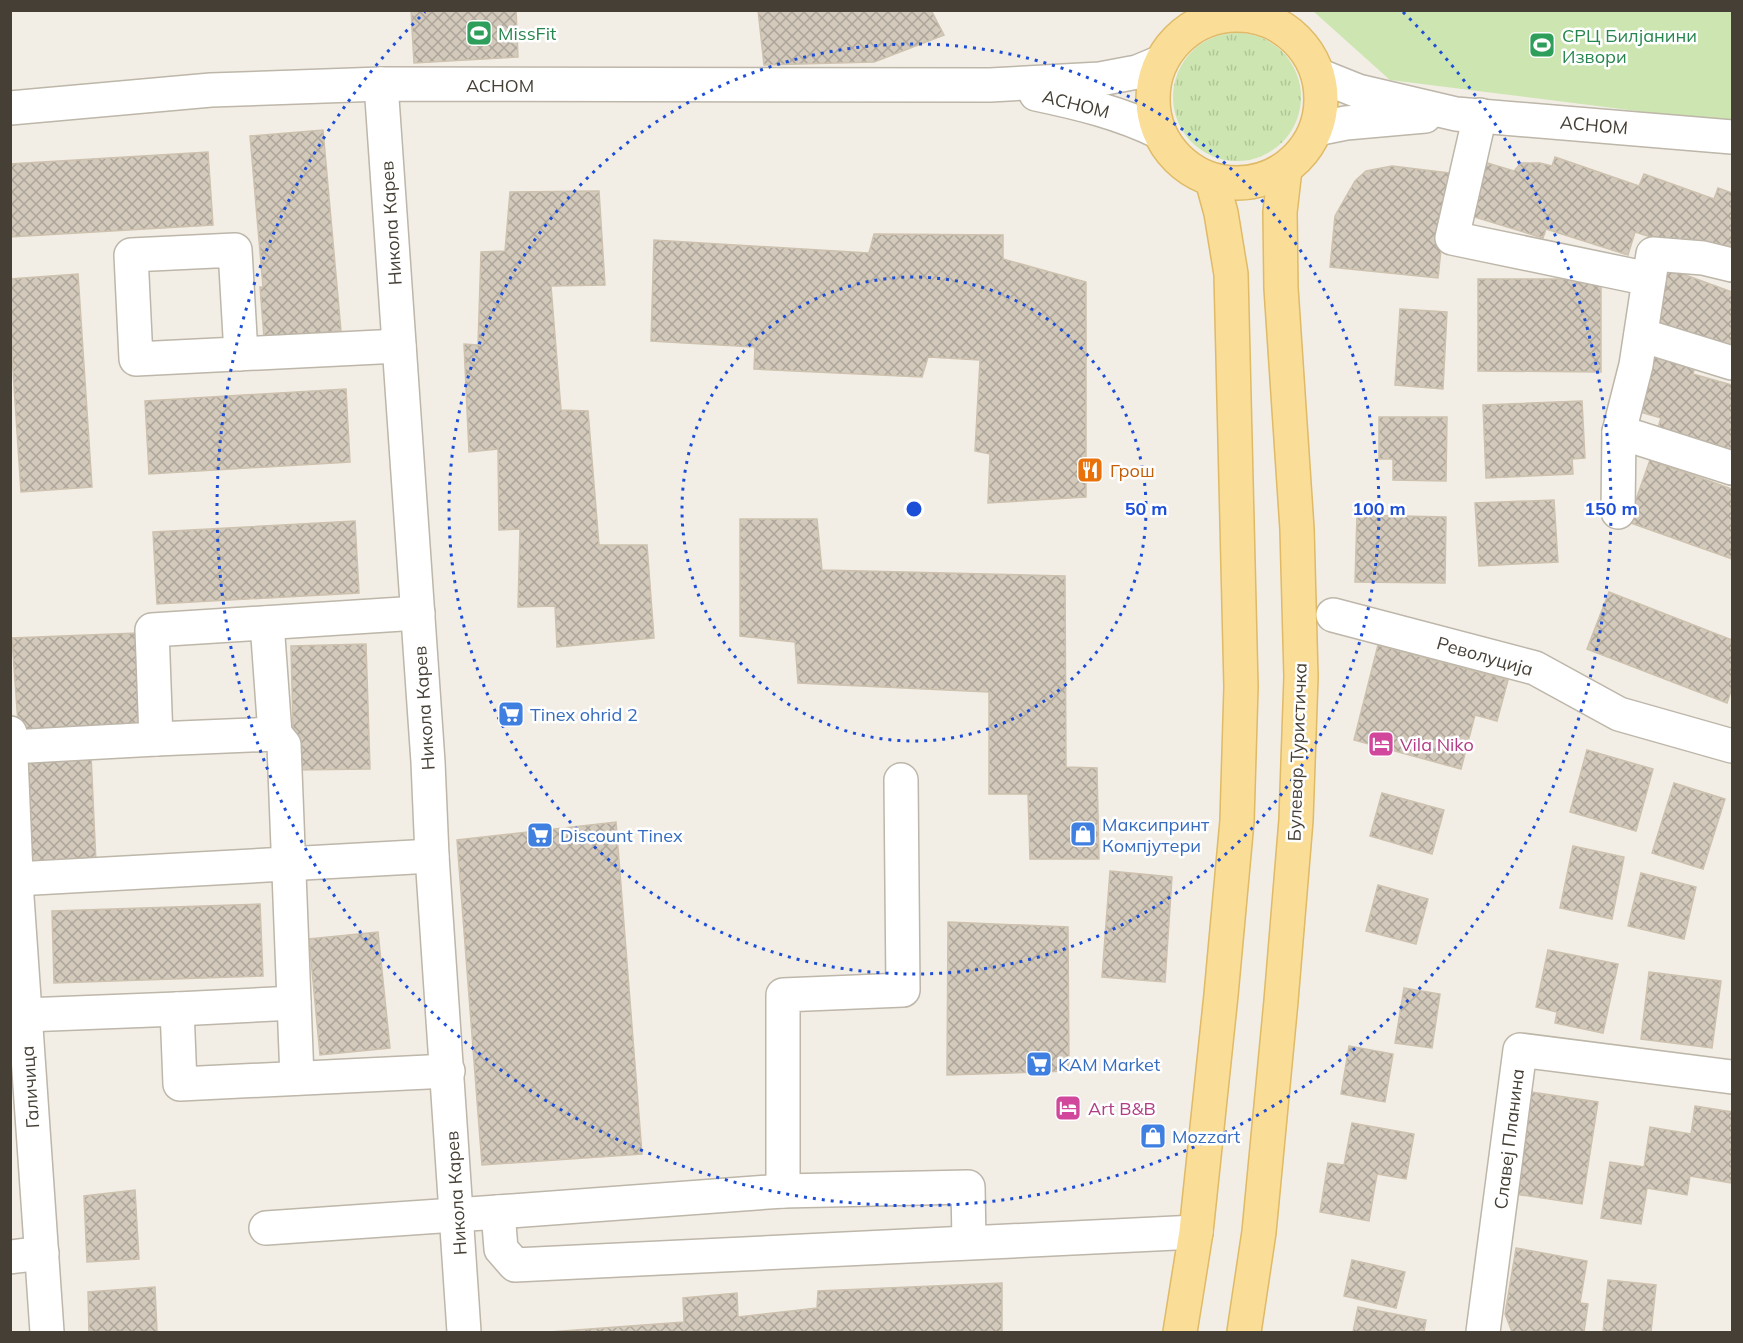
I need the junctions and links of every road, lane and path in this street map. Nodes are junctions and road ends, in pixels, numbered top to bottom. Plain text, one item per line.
1 (1267, 16) edge
2 (1193, 19) edge
3 (1161, 62) junction
4 (1318, 75) junction
5 (381, 84) junction
6 (990, 85) junction
7 (10, 108) edge
8 (1468, 114) junction
9 (1316, 129) junction
10 (1159, 132) junction
11 (1732, 138) edge
12 (1285, 169) junction
13 (1212, 180) junction
14 (1732, 265) edge
15 (1649, 279) junction
16 (1641, 336) junction
17 (399, 346) junction
18 (241, 354) junction
19 (1732, 363) edge
20 (1619, 432) junction
21 (1732, 468) edge
22 (1618, 512) dead end
23 (418, 614) junction
24 (1333, 615) dead end
25 (267, 623) junction
26 (10, 733) edge
27 (275, 734) junction
28 (156, 739) junction
29 (1732, 746) edge
30 (11, 747) edge
31 (901, 780) dead end
32 (432, 856) junction
33 (288, 864) junction
34 (15, 891) edge
35 (294, 1003) junction
36 (177, 1009) junction
37 (25, 1015) junction
38 (448, 1071) junction
39 (1732, 1077) edge
40 (297, 1078) junction
41 (22, 1137) edge
42 (783, 1191) junction
43 (498, 1212) junction
44 (458, 1216) junction
45 (266, 1228) dead end
46 (1196, 1232) junction
47 (969, 1242) junction
48 (26, 1255) edge
49 (47, 1332) edge
50 (464, 1332) edge
51 (1179, 1332) edge
52 (1244, 1332) edge
53 (1483, 1332) edge

1 - 2 main road
1 - 4 main road
2 - 3 main road
3 - 6 street, АСНОМ
3 - 10 main road
4 - 8 street, АСНОМ
4 - 9 main road
5 - 6 street, АСНОМ
5 - 7 street, АСНОМ
5 - 17 street, Никола Карев
6 - 10 street, АСНОМ
8 - 9 street, АСНОМ
8 - 11 street, АСНОМ
8 - 15 street
9 - 12 main road
10 - 13 main road
12 - 13 main road
12 - 52 main road, Булевар Туристичка
13 - 46 main road
14 - 15 street
15 - 16 street
16 - 19 street
16 - 20 street
17 - 18 street
17 - 23 street, Никола Карев
18 - 18 street
20 - 21 street
20 - 22 street
23 - 25 street
23 - 32 street, Никола Карев
24 - 29 street, Револуција
25 - 27 street
25 - 28 street
26 - 30 street, Галичица
27 - 28 street
27 - 33 street
28 - 30 street
30 - 34 street, Галичица
31 - 42 street
32 - 33 street
32 - 38 street, Никола Карев
33 - 34 street
33 - 35 street
34 - 37 street, Галичица
35 - 36 street
35 - 40 street
36 - 37 street
36 - 40 street
37 - 41 street, Галичица
38 - 40 street
38 - 44 street, Никола Карев
39 - 53 street, Славеј Планина
41 - 48 street, Галичица
42 - 43 street
42 - 47 street
43 - 44 street
43 - 47 street
44 - 45 street
44 - 50 street, Никола Карев
46 - 47 street
46 - 51 main road
48 - 49 street, Галичица

